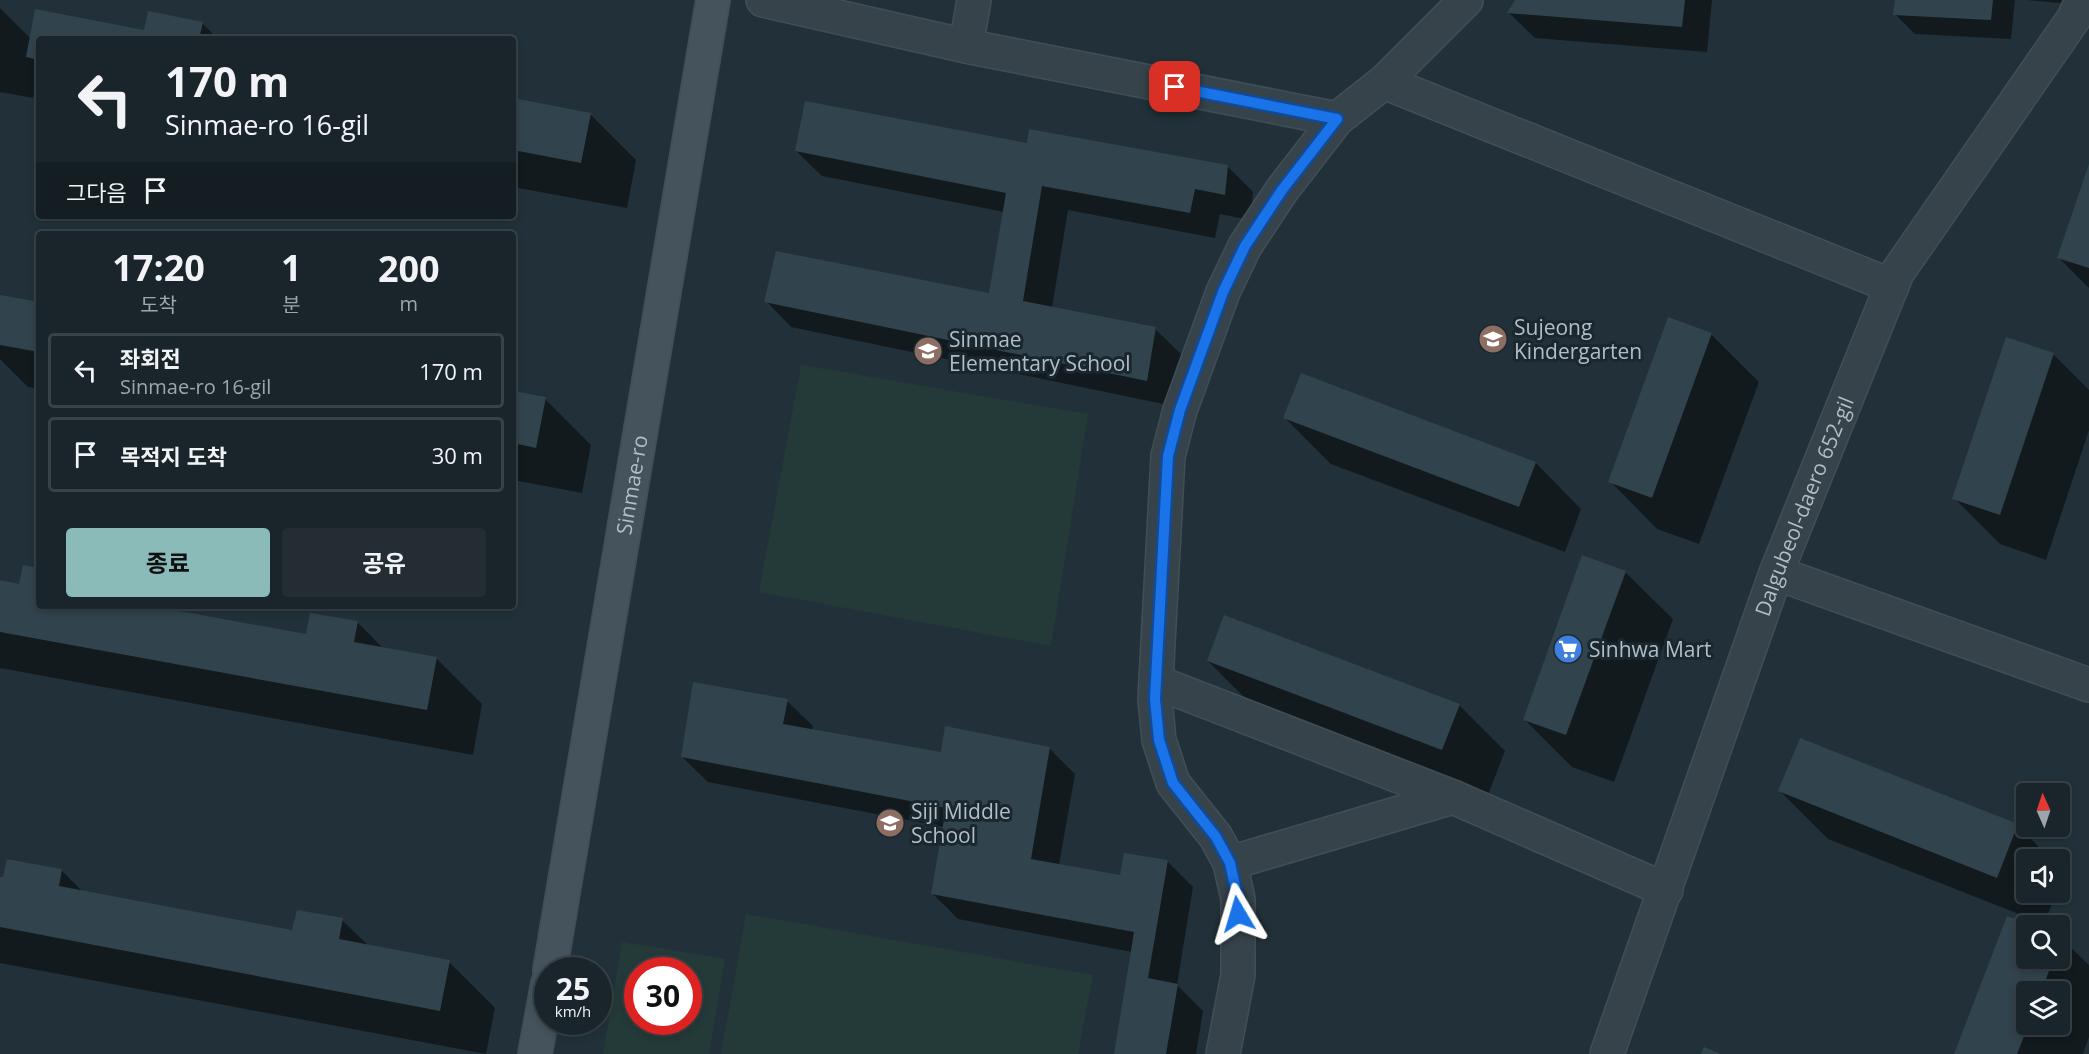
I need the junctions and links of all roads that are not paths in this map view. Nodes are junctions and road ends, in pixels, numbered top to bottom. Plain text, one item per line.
1 (713, 0) edge
2 (763, 0) edge
3 (974, 0) edge
4 (1466, 0) edge
5 (2082, 0) edge
6 (966, 46) junction
7 (1384, 82) junction
8 (1337, 119) junction
9 (1892, 286) junction
10 (1776, 573) junction
11 (1156, 682) junction
12 (2089, 685) edge
13 (1453, 797) junction
14 (1230, 863) junction
15 (1666, 891) junction
16 (552, 957) edge
17 (539, 1035) edge
18 (536, 1054) edge
19 (1223, 1054) edge
20 (1606, 1054) edge

1 - 16 street, Sinmae-ro
2 - 6 street
3 - 6 street
4 - 7 street
5 - 9 street, Dalgubeol-daero 652-gil
6 - 8 street
7 - 8 street
7 - 9 street
8 - 11 street
9 - 10 street, Dalgubeol-daero 652-gil
10 - 12 street
10 - 15 street, Dalgubeol-daero 652-gil
11 - 13 street
11 - 14 street
13 - 14 street
13 - 15 street
14 - 19 street
15 - 20 street, Dalgubeol-daero 652-gil
17 - 18 street

